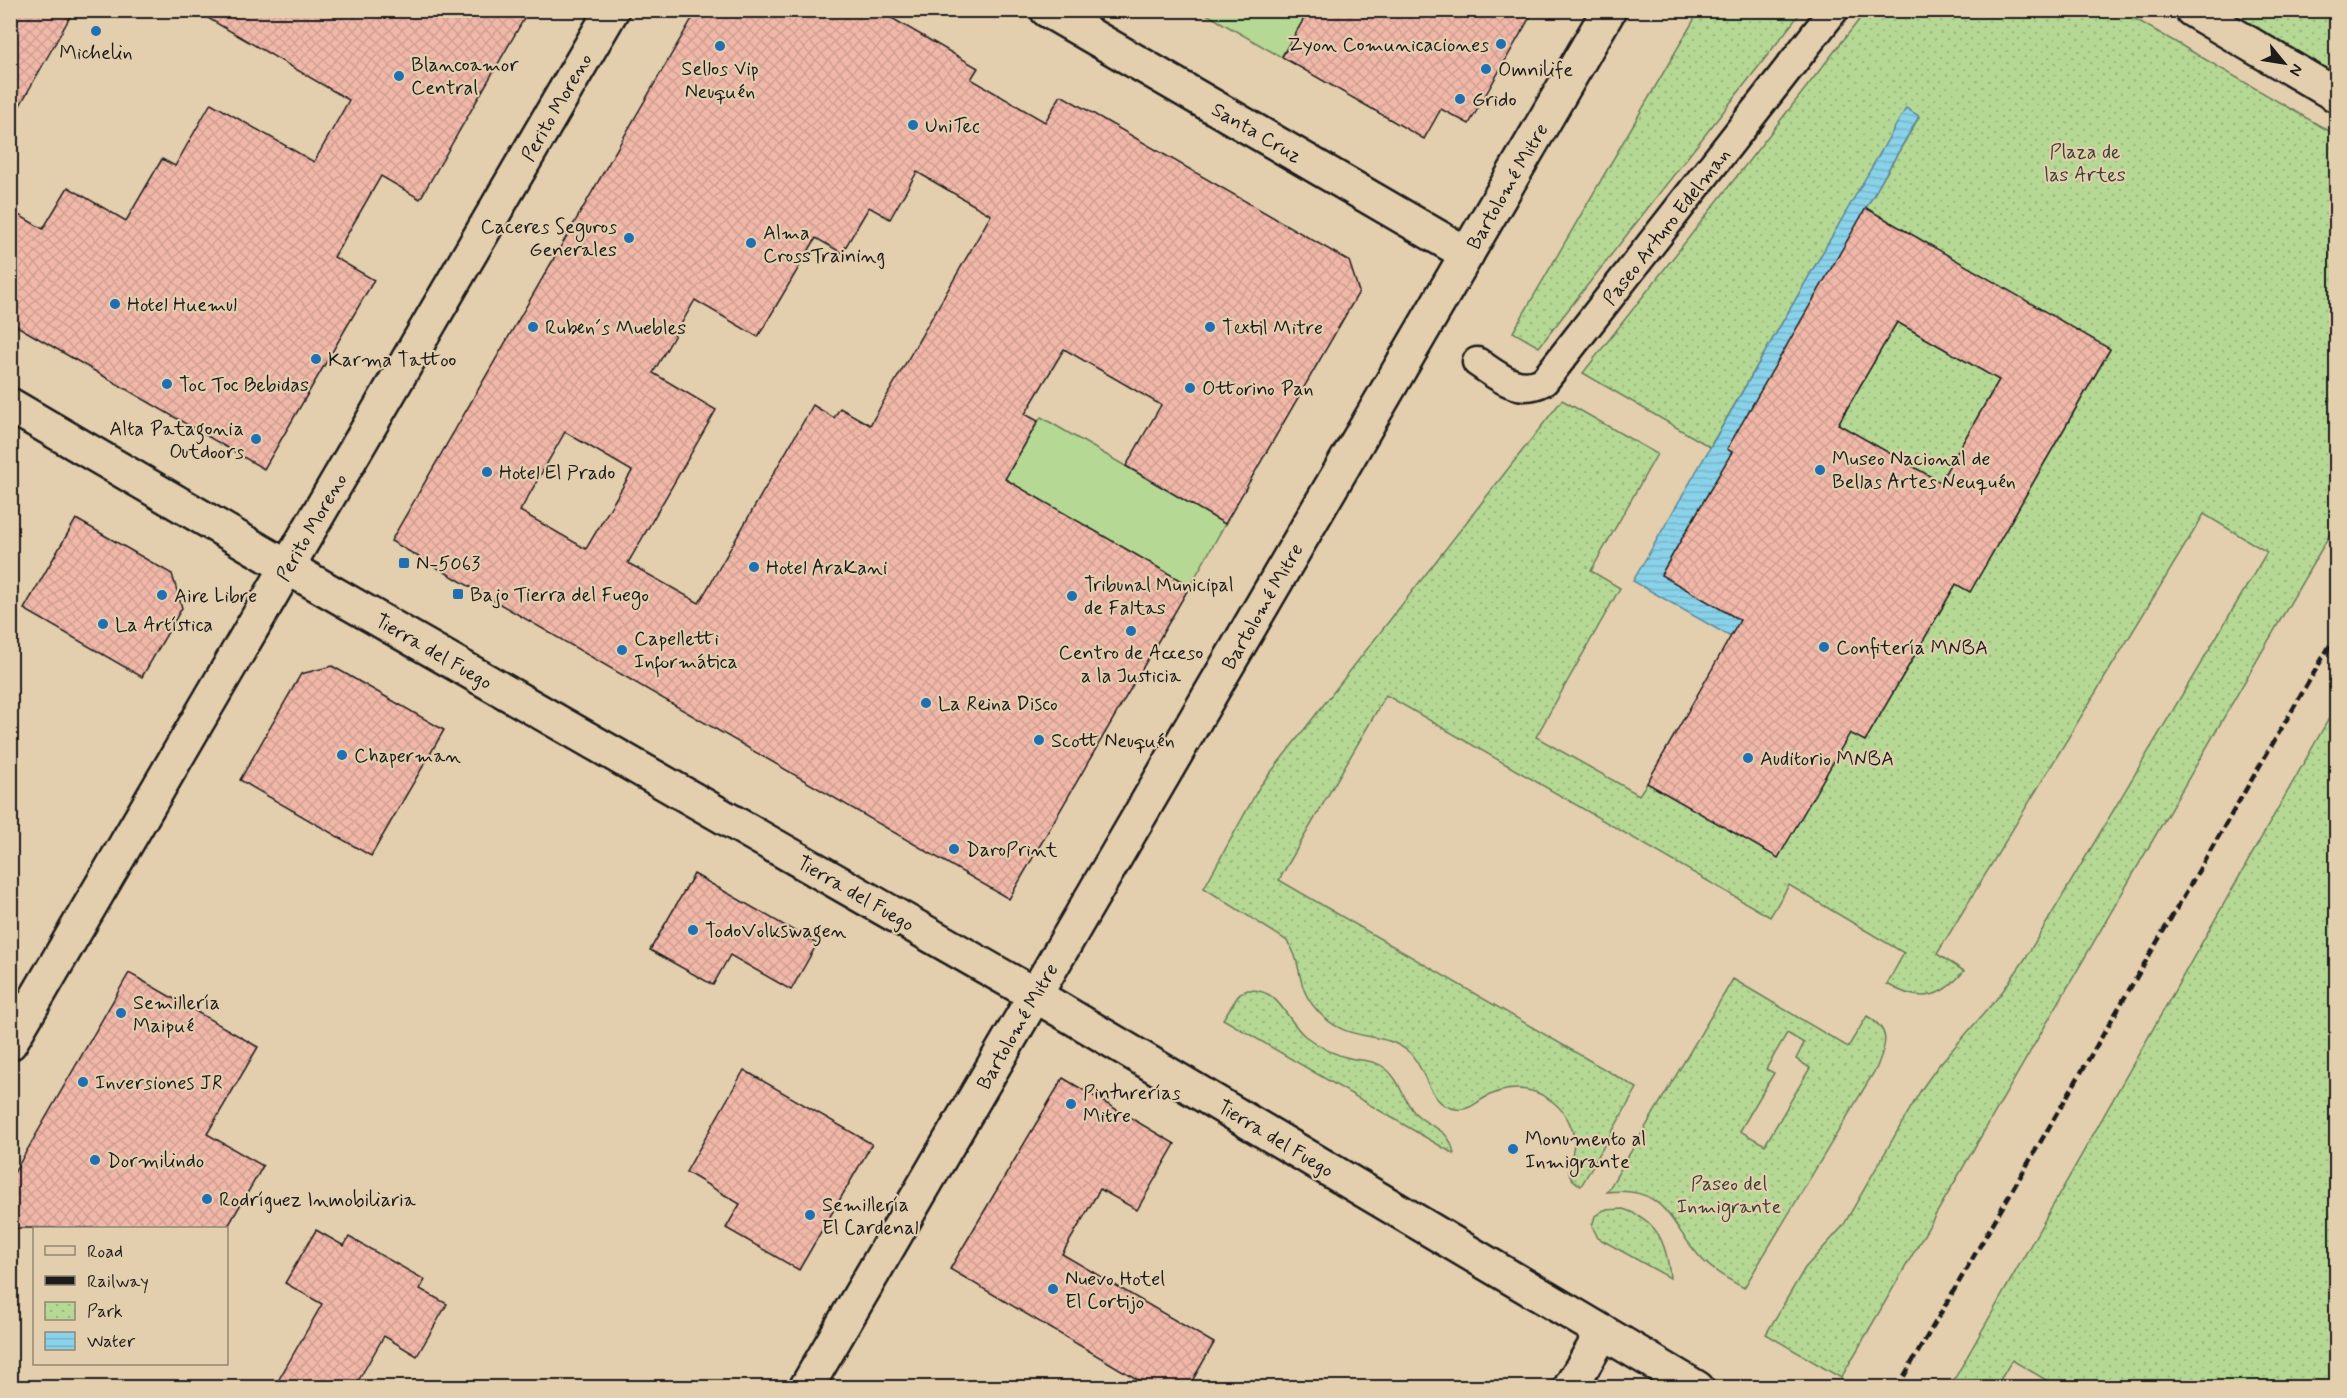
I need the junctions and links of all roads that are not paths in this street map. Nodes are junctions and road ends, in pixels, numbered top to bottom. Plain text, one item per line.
1 (612, 10) edge
2 (1047, 10) edge
3 (1610, 10) edge
4 (1834, 10) edge
5 (2192, 10) edge
6 (2337, 95) edge
7 (1467, 254) junction
8 (1477, 362) dead end
9 (10, 405) edge
10 (287, 567) junction
11 (1035, 995) junction
12 (10, 1043) edge
13 (1603, 1332) junction
14 (806, 1388) edge
15 (1570, 1388) edge
16 (1697, 1388) edge

1 - 10 street, Perito Moreno
2 - 7 street, Santa Cruz
3 - 7 street, Bartolomé Mitre
4 - 8 street, Paseo Arturo Edelman
5 - 6 street
7 - 11 street, Bartolomé Mitre
9 - 10 street, Tierra del Fuego
10 - 11 street, Tierra del Fuego
10 - 12 street, Perito Moreno
11 - 13 street, Tierra del Fuego
11 - 14 street, Bartolomé Mitre
13 - 15 street
13 - 16 street, Tierra del Fuego

